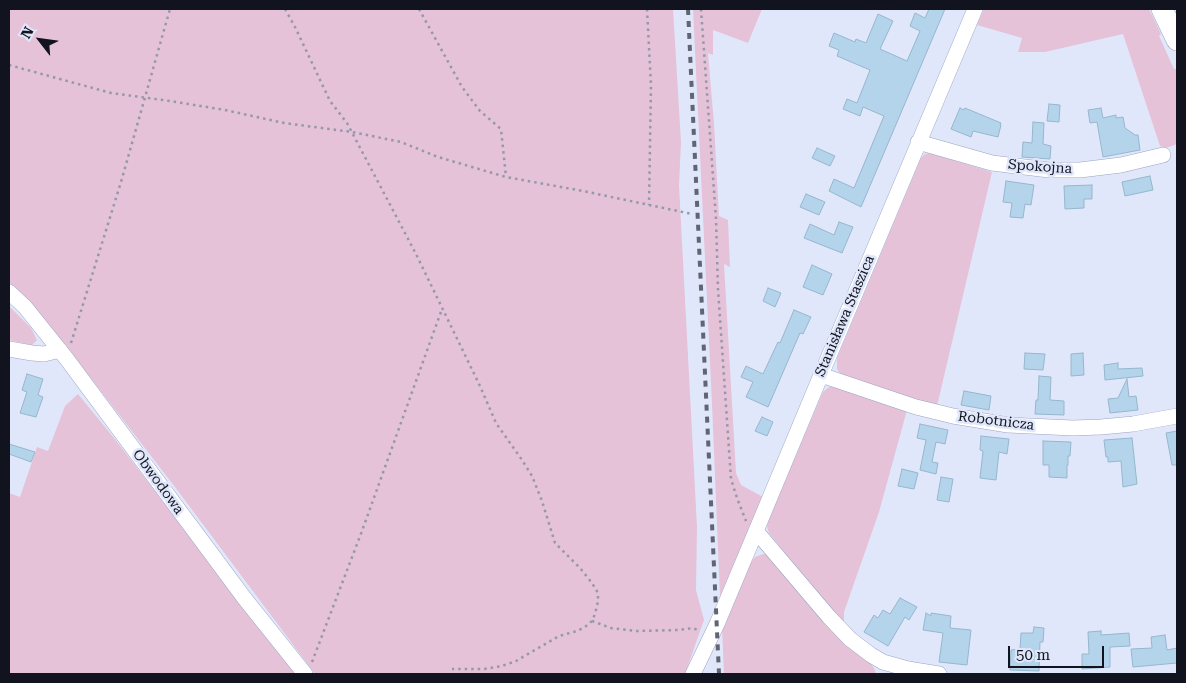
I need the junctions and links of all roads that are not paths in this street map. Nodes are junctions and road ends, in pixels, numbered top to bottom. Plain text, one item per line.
1 (975, 9) edge
2 (1162, 9) edge
3 (1177, 40) edge
4 (918, 142) junction
5 (1163, 155) dead end
6 (9, 292) edge
7 (9, 349) edge
8 (63, 354) junction
9 (820, 375) junction
10 (1177, 416) edge
11 (756, 531) junction
12 (883, 668) edge
13 (304, 674) edge
14 (693, 674) edge
15 (939, 674) edge

1 - 4 street, Stanisława Staszica
2 - 3 main road
4 - 5 street, Spokojna
4 - 9 street, Stanisława Staszica
6 - 8 street, Obwodowa
7 - 8 street
8 - 13 street, Obwodowa
9 - 10 street, Robotnicza
9 - 11 street, Stanisława Staszica
11 - 12 street
11 - 14 street, Stanisława Staszica
12 - 15 street

